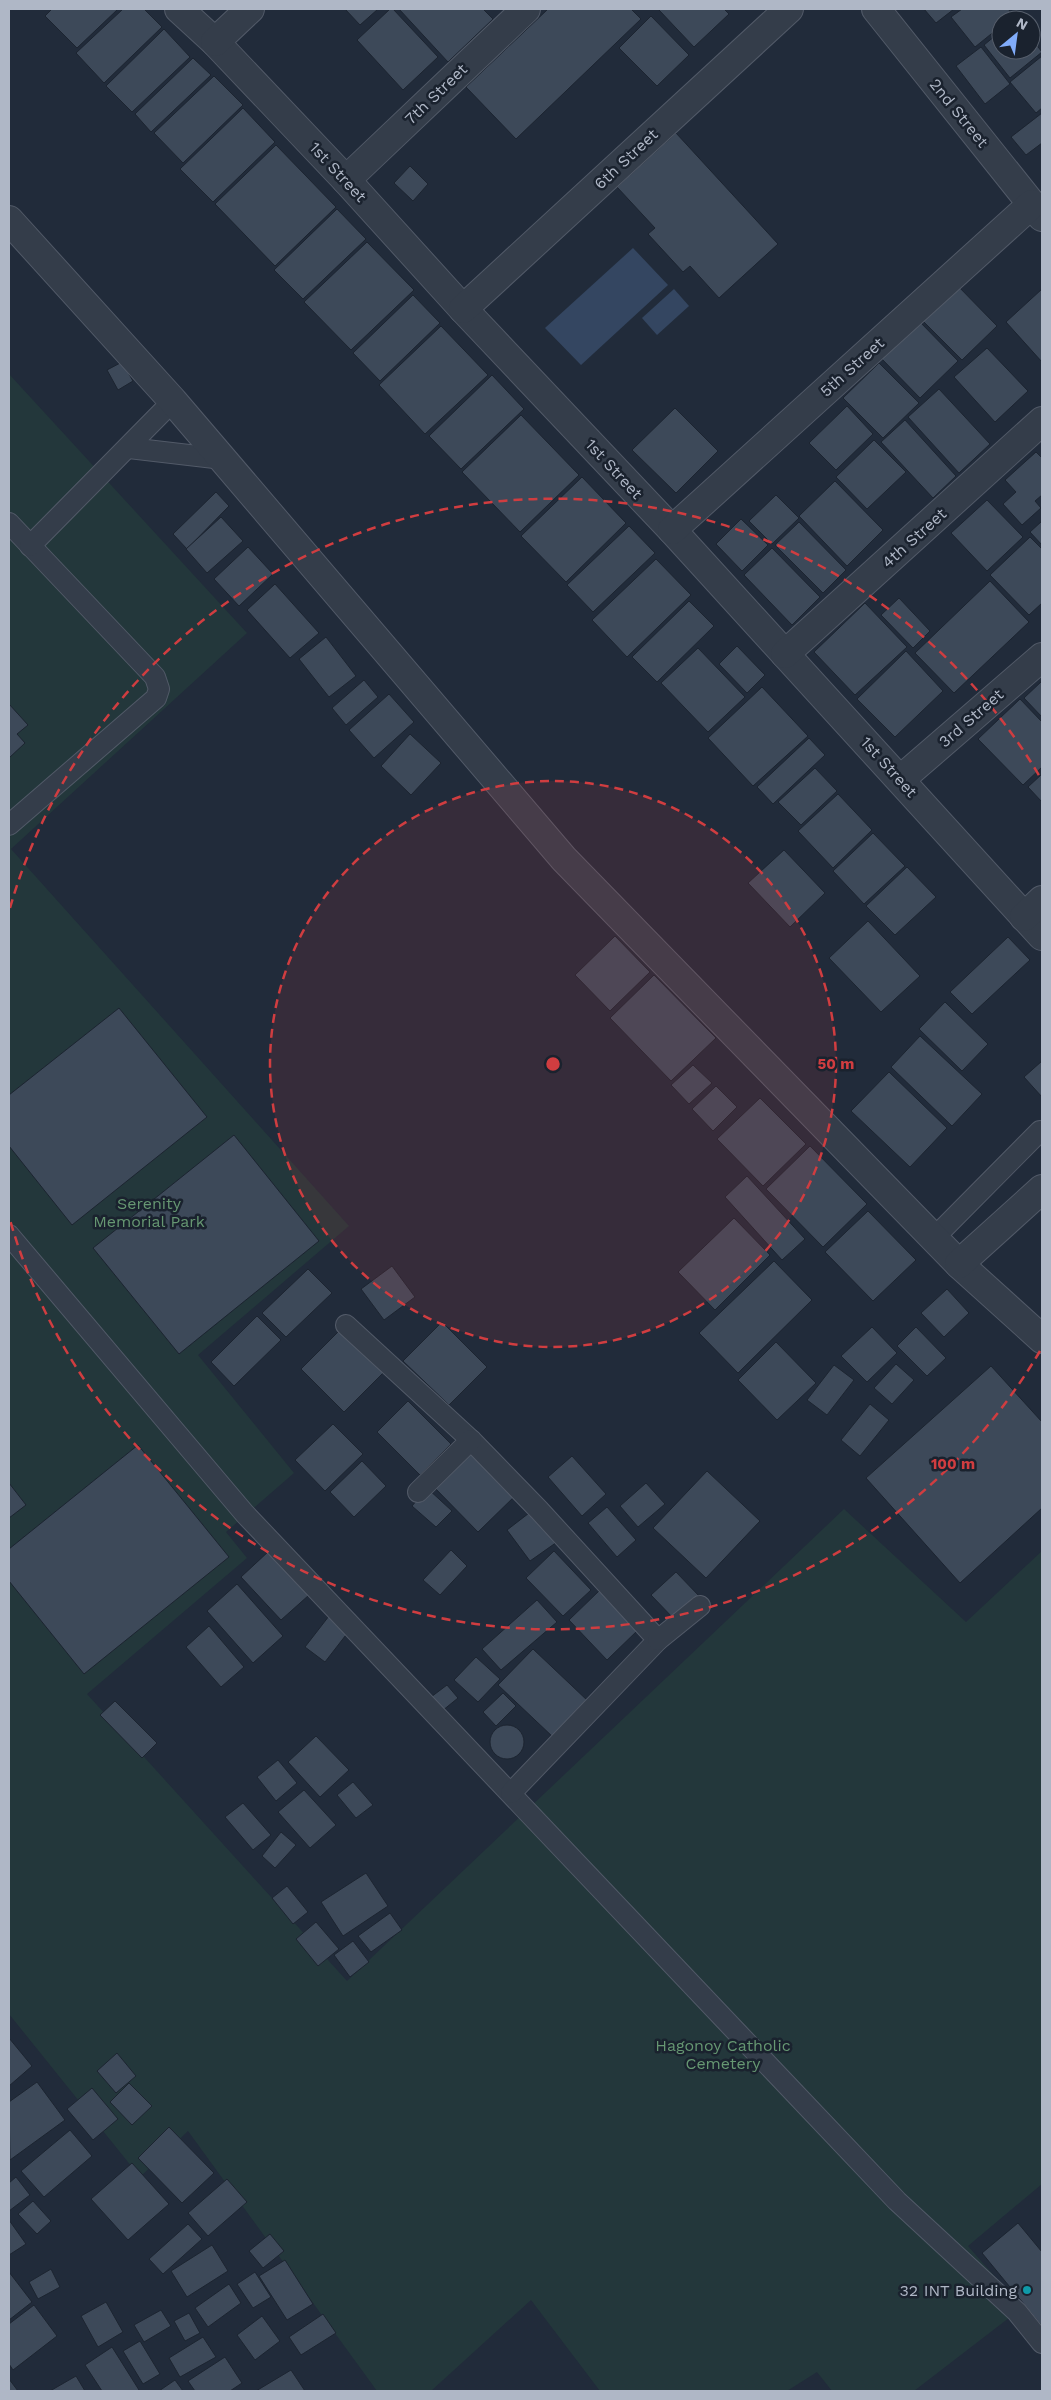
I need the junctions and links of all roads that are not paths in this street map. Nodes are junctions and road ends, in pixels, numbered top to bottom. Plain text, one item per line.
1 (179, 9) edge
2 (250, 9) edge
3 (526, 9) edge
4 (789, 9) edge
5 (876, 9) edge
6 (215, 42) junction
7 (346, 180) junction
8 (1037, 210) edge
9 (9, 220) edge
10 (463, 309) junction
11 (174, 401) junction
12 (1042, 421) edge
13 (129, 448) junction
14 (223, 459) junction
15 (9, 523) edge
16 (672, 530) junction
17 (30, 546) junction
18 (785, 654) junction
19 (1042, 657) edge
20 (901, 779) junction
21 (9, 825) edge
22 (1036, 917) edge
23 (1040, 1131) dead end
24 (1042, 1190) edge
25 (9, 1235) edge
26 (934, 1238) junction
27 (959, 1264) junction
28 (346, 1325) dead end
29 (1042, 1339) edge
30 (471, 1440) junction
31 (418, 1492) dead end
32 (700, 1606) dead end
33 (658, 1640) junction
34 (510, 1793) junction
35 (1042, 2342) edge

1 - 6 street, 1st Street
2 - 6 street
3 - 7 street, 7th Street
4 - 10 street, 6th Street
5 - 8 street, 2nd Street
6 - 7 street, 1st Street
7 - 10 street, 1st Street
8 - 16 street, 5th Street
9 - 11 street
10 - 16 street, 1st Street
11 - 13 lane
11 - 14 street
12 - 18 street, 4th Street
13 - 14 lane
13 - 17 lane
14 - 26 street
15 - 17 lane
16 - 18 street, 1st Street
17 - 21 lane
18 - 20 street, 1st Street
19 - 20 street, 3rd Street
20 - 22 street, 1st Street
23 - 26 lane
24 - 27 street
25 - 34 lane
26 - 27 street
27 - 29 street
28 - 30 lane
30 - 31 lane
30 - 33 lane
32 - 33 lane
33 - 34 lane
34 - 35 lane

